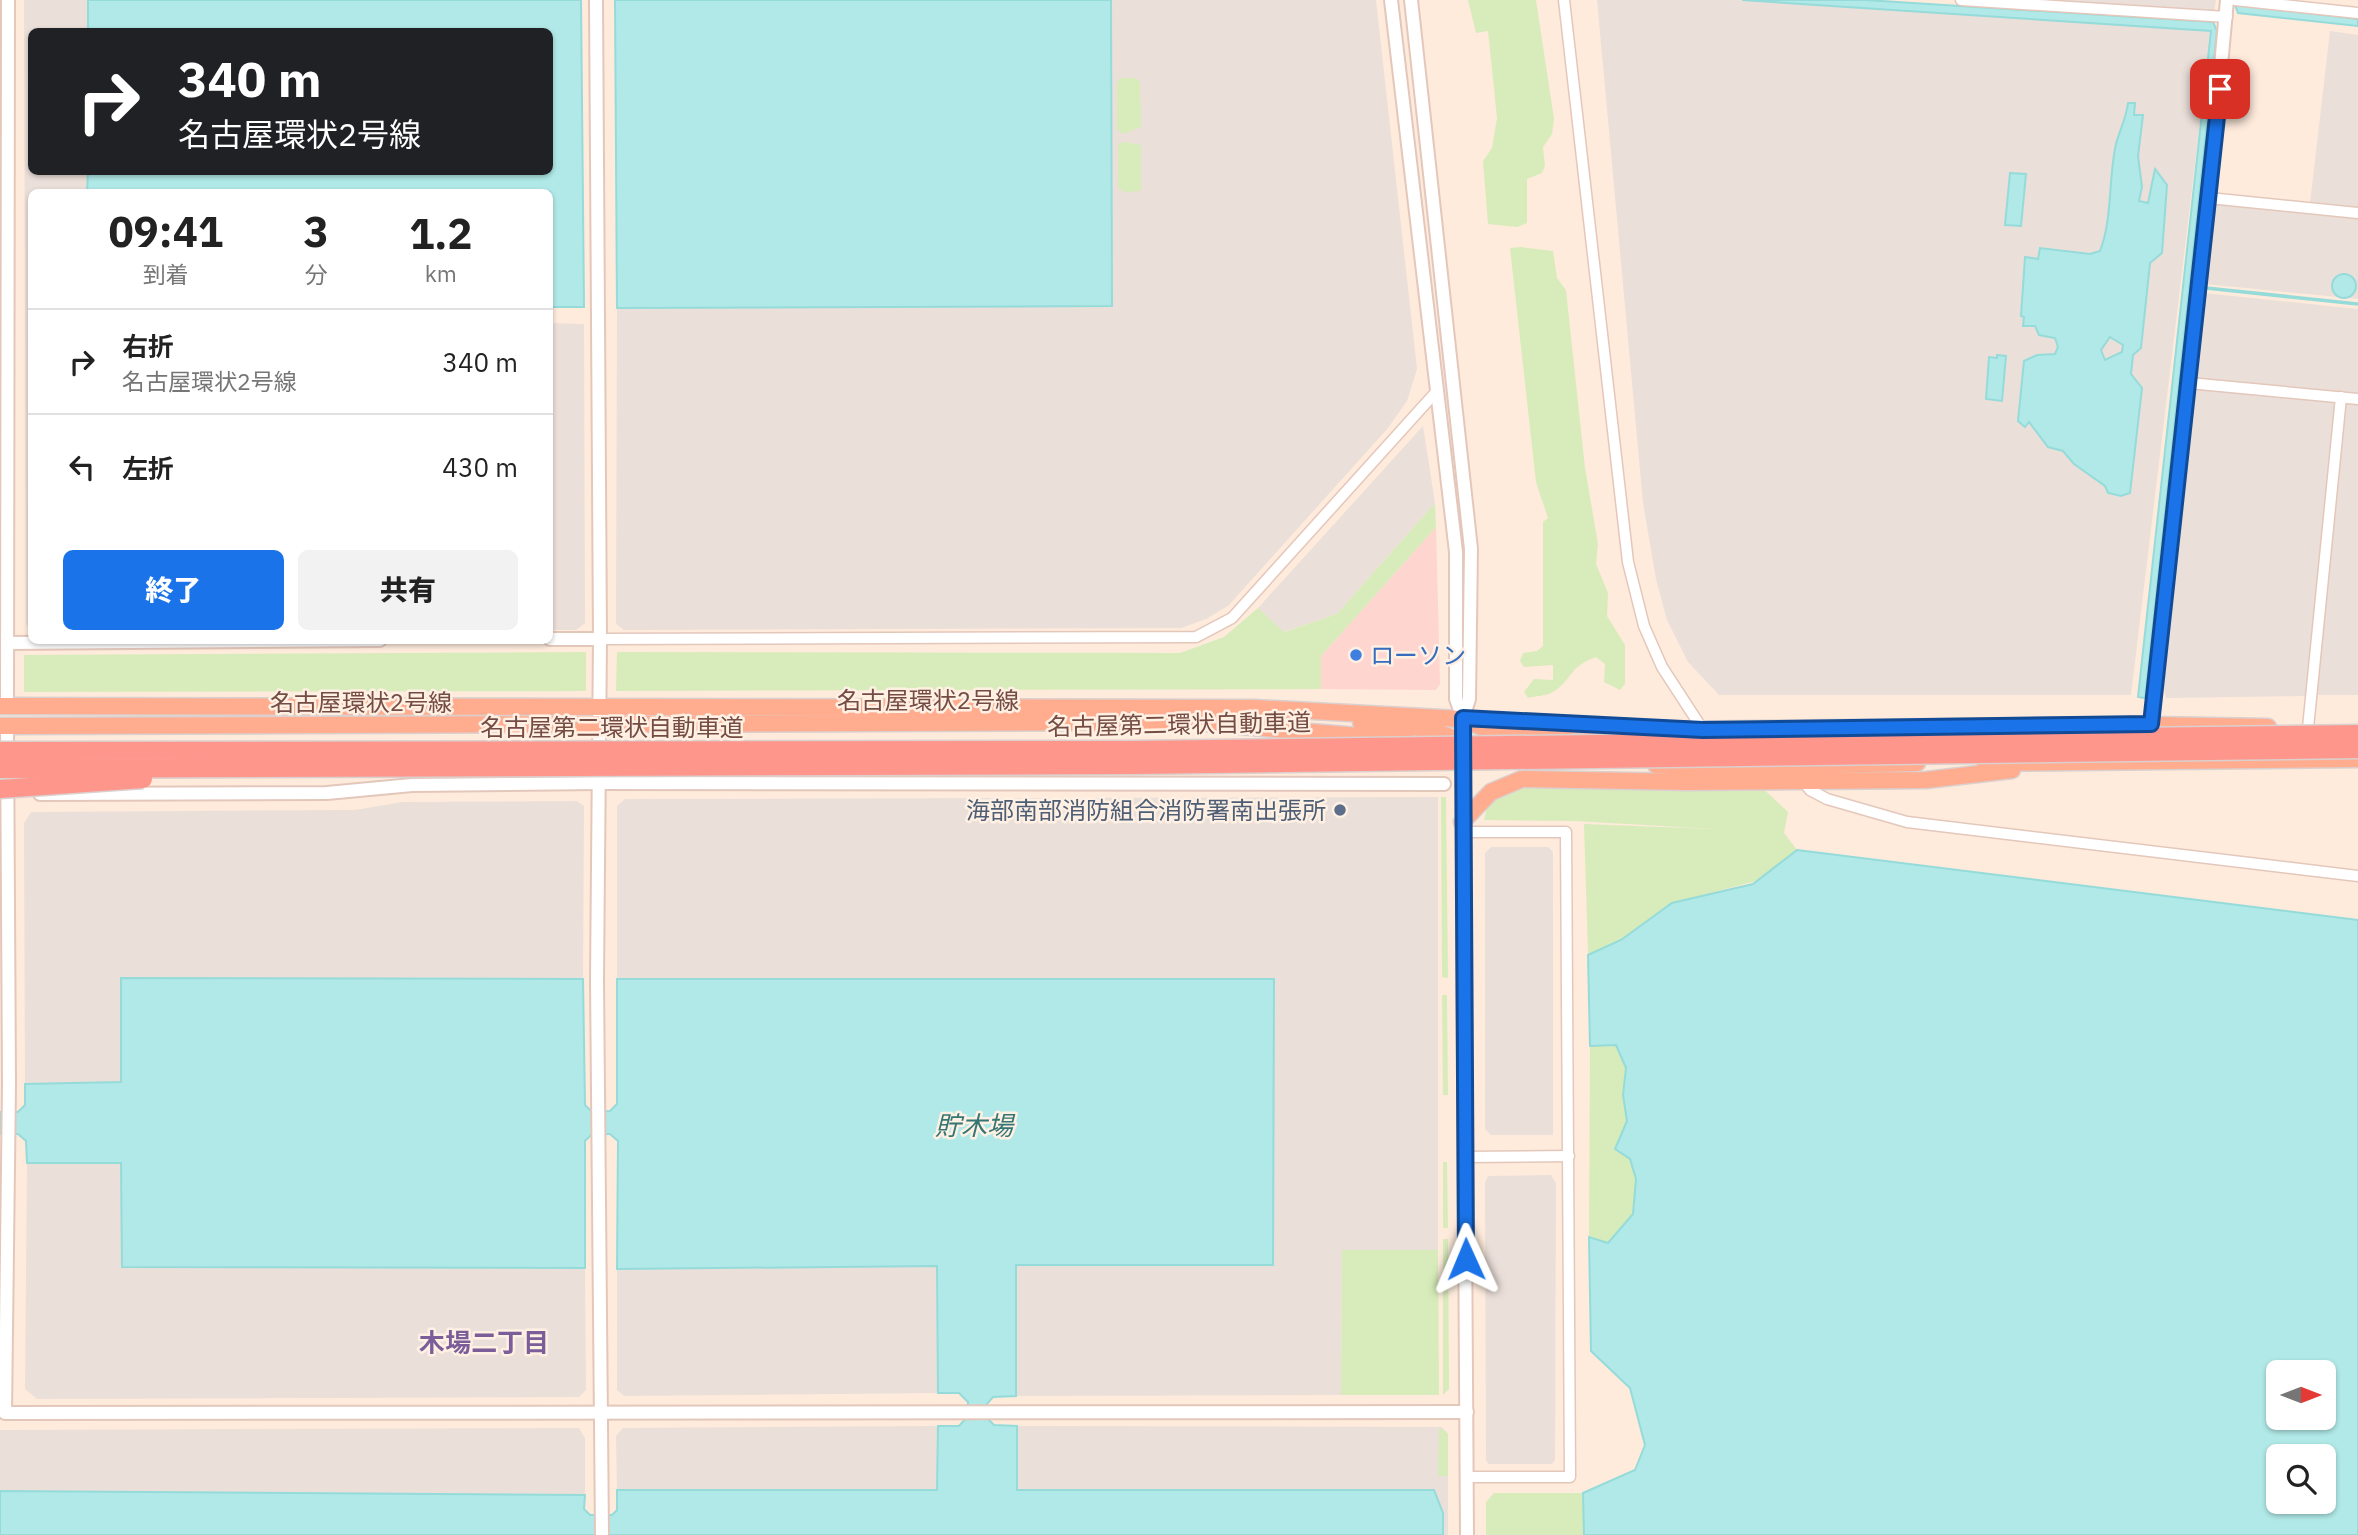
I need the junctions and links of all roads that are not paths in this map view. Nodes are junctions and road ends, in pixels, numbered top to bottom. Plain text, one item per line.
1 (8, 0) edge
2 (596, 0) edge
3 (1391, 0) edge
4 (1410, 0) edge
5 (1564, 0) edge
6 (1961, 0) edge
7 (2227, 0) edge
8 (2235, 0) edge
9 (2358, 13) edge
10 (2227, 17) junction
11 (2209, 198) junction
12 (2358, 213) edge
13 (2189, 383) junction
14 (1436, 392) junction
15 (2341, 397) junction
16 (2358, 399) edge
17 (553, 639) edge
18 (600, 639) junction
19 (8, 643) junction
20 (28, 643) edge
21 (600, 705) junction
22 (4, 706) edge
23 (1300, 710) junction
24 (1463, 718) junction
25 (600, 724) junction
26 (2151, 724) junction
27 (3, 726) edge
28 (2358, 727) edge
29 (2308, 728) junction
30 (1703, 730) junction
31 (2358, 734) edge
32 (2238, 735) junction
33 (1462, 744) junction
34 (2358, 749) edge
35 (0, 751) edge
36 (2358, 759) edge
37 (2056, 762) junction
38 (1945, 763) junction
39 (247, 768) junction
40 (0, 769) edge
41 (1803, 781) junction
42 (600, 783) junction
43 (1444, 784) dead end
44 (4, 792) edge
45 (1463, 827) junction
46 (2358, 876) edge
47 (1569, 1156) junction
48 (1464, 1157) junction
49 (1467, 1412) junction
50 (600, 1413) junction
51 (1467, 1477) junction
52 (602, 1535) edge
53 (1466, 1535) edge

1 - 19 street
2 - 18 street
3 - 14 street
4 - 24 street
5 - 30 street
6 - 10 street
7 - 10 street
8 - 9 street
10 - 11 street
11 - 12 street
11 - 13 street
13 - 15 street
13 - 26 street
14 - 18 street
14 - 24 street
15 - 16 street
15 - 29 street
17 - 18 street
18 - 21 street
19 - 20 street
19 - 22 street
21 - 22 highway, 名古屋環状2号線
21 - 23 highway, 名古屋環状2号線
21 - 25 street
23 - 24 highway, 名古屋環状2号線
23 - 33 highway
24 - 30 highway, 名古屋環状2号線
24 - 33 street
24 - 38 highway
25 - 27 highway, 名古屋環状2号線
25 - 33 highway, 名古屋環状2号線
25 - 42 street
26 - 29 highway, 名古屋環状2号線
26 - 30 highway, 名古屋環状2号線
27 - 44 street
28 - 29 highway, 名古屋環状2号線
28 - 32 highway, bridge
31 - 32 highway, 名古屋第二環状自動車道, bridge
32 - 35 highway, 名古屋第二環状自動車道, bridge
33 - 38 highway, 名古屋環状2号線
33 - 45 street
34 - 39 highway, 名古屋第二環状自動車道, bridge
36 - 37 highway, 名古屋環状2号線
37 - 38 highway, 名古屋環状2号線
37 - 41 highway
39 - 40 highway, bridge
39 - 44 highway, bridge
41 - 45 highway
41 - 46 street
42 - 43 street
42 - 44 street
42 - 50 street
44 - 50 street
45 - 47 street
45 - 48 street
47 - 48 street
47 - 51 street
48 - 49 street
49 - 50 street
49 - 51 street
50 - 52 street
51 - 53 street

